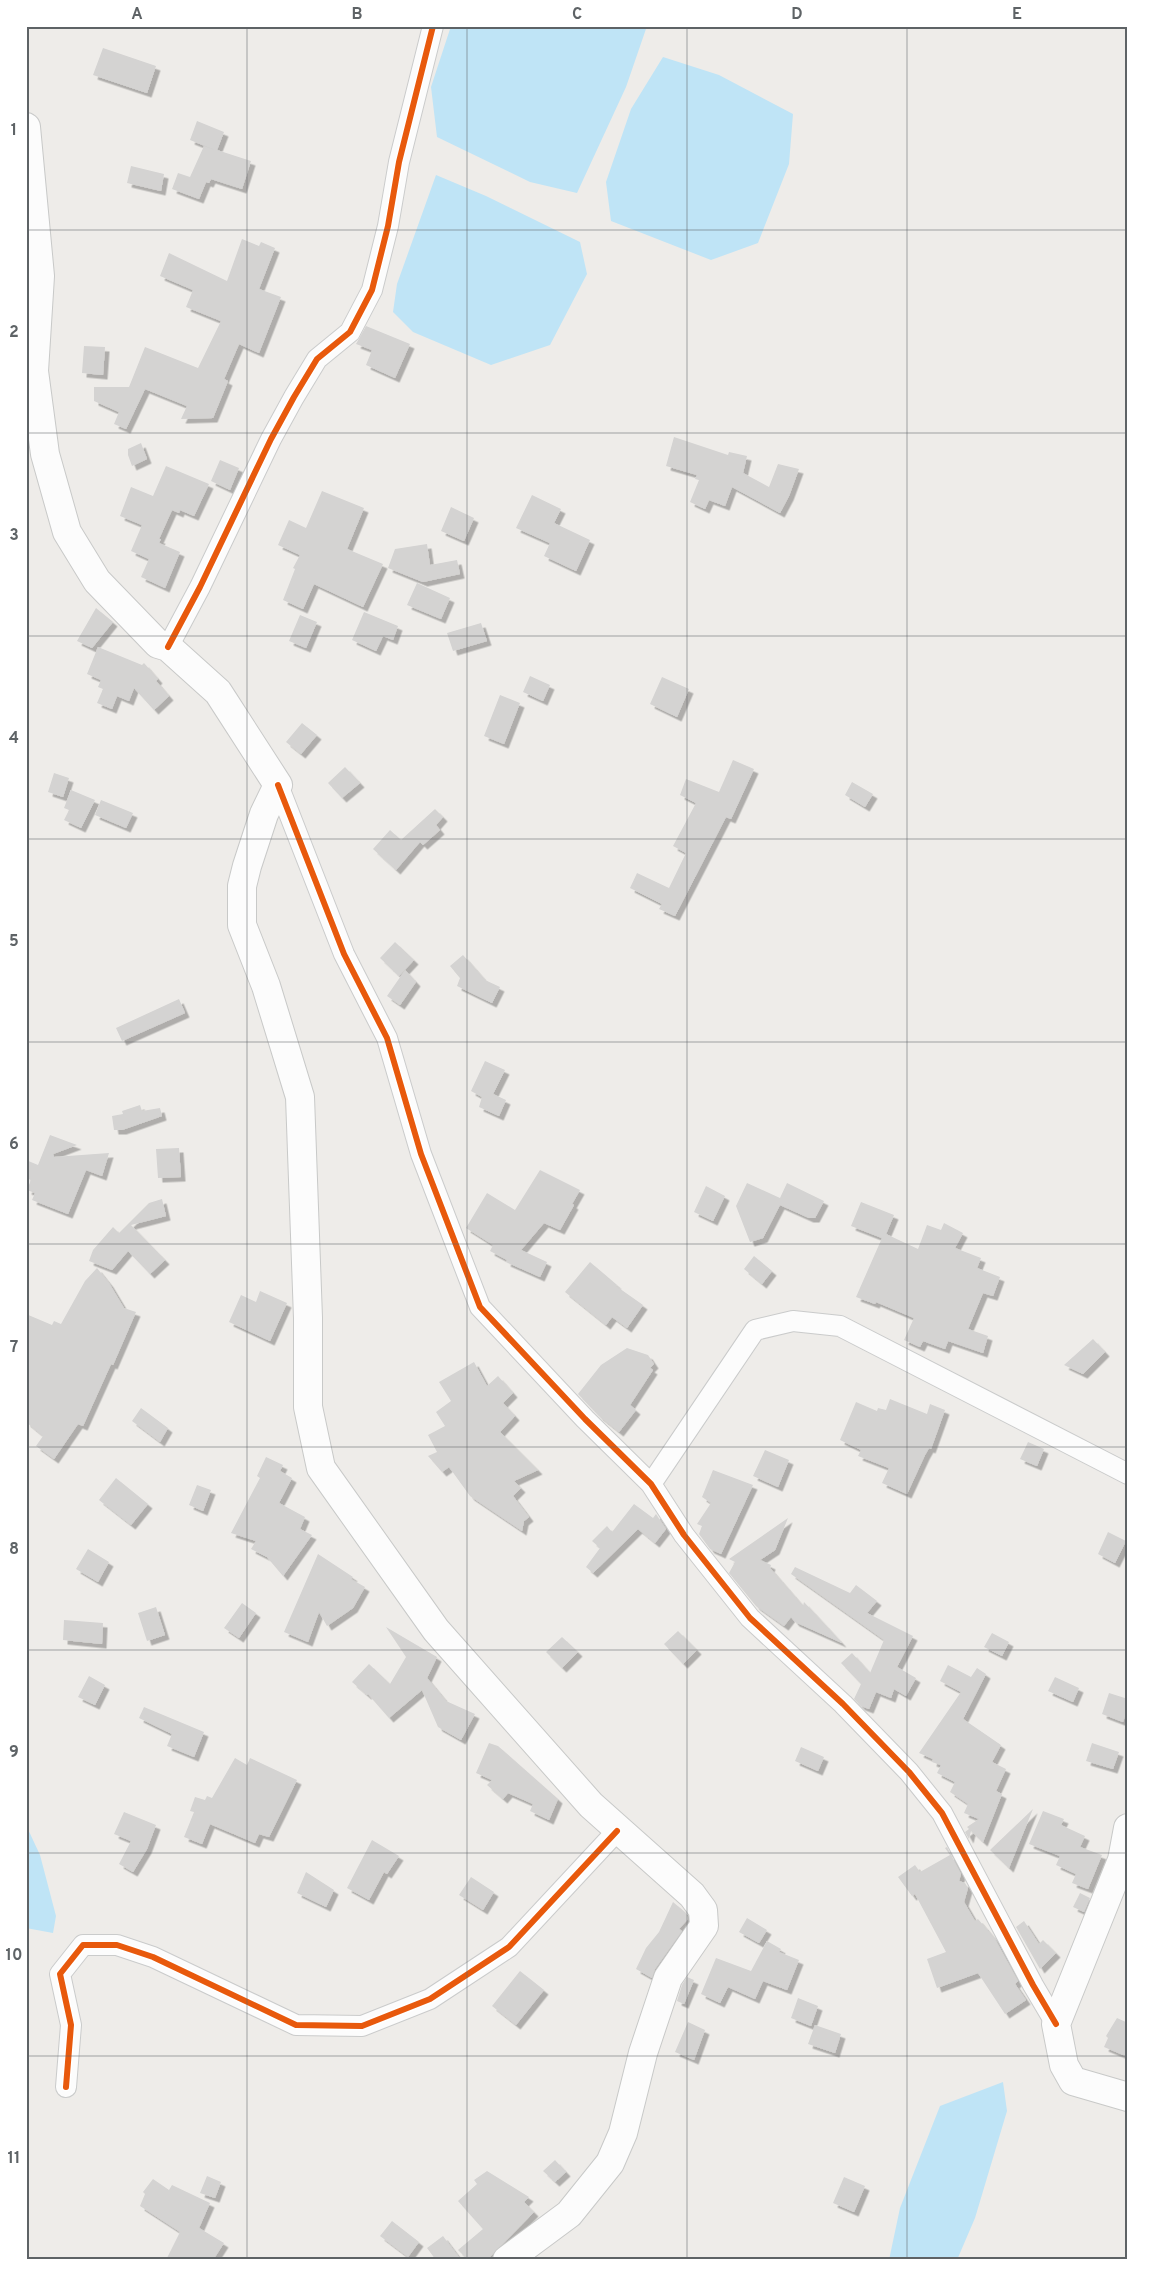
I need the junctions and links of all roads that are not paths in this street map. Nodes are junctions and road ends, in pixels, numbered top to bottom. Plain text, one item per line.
1 (433, 26) edge
2 (26, 127) edge
3 (168, 647) junction
4 (278, 785) junction
5 (1128, 1474) edge
6 (651, 1484) junction
7 (1128, 1828) edge
8 (618, 1831) junction
9 (1056, 2024) junction
10 (66, 2087) dead end
11 (1128, 2097) edge
12 (507, 2260) edge

1 - 3 street
2 - 3 main road
3 - 4 main road
4 - 6 street
4 - 8 main road
5 - 6 street
6 - 9 street
7 - 9 main road
8 - 10 street
8 - 12 main road
9 - 11 main road

